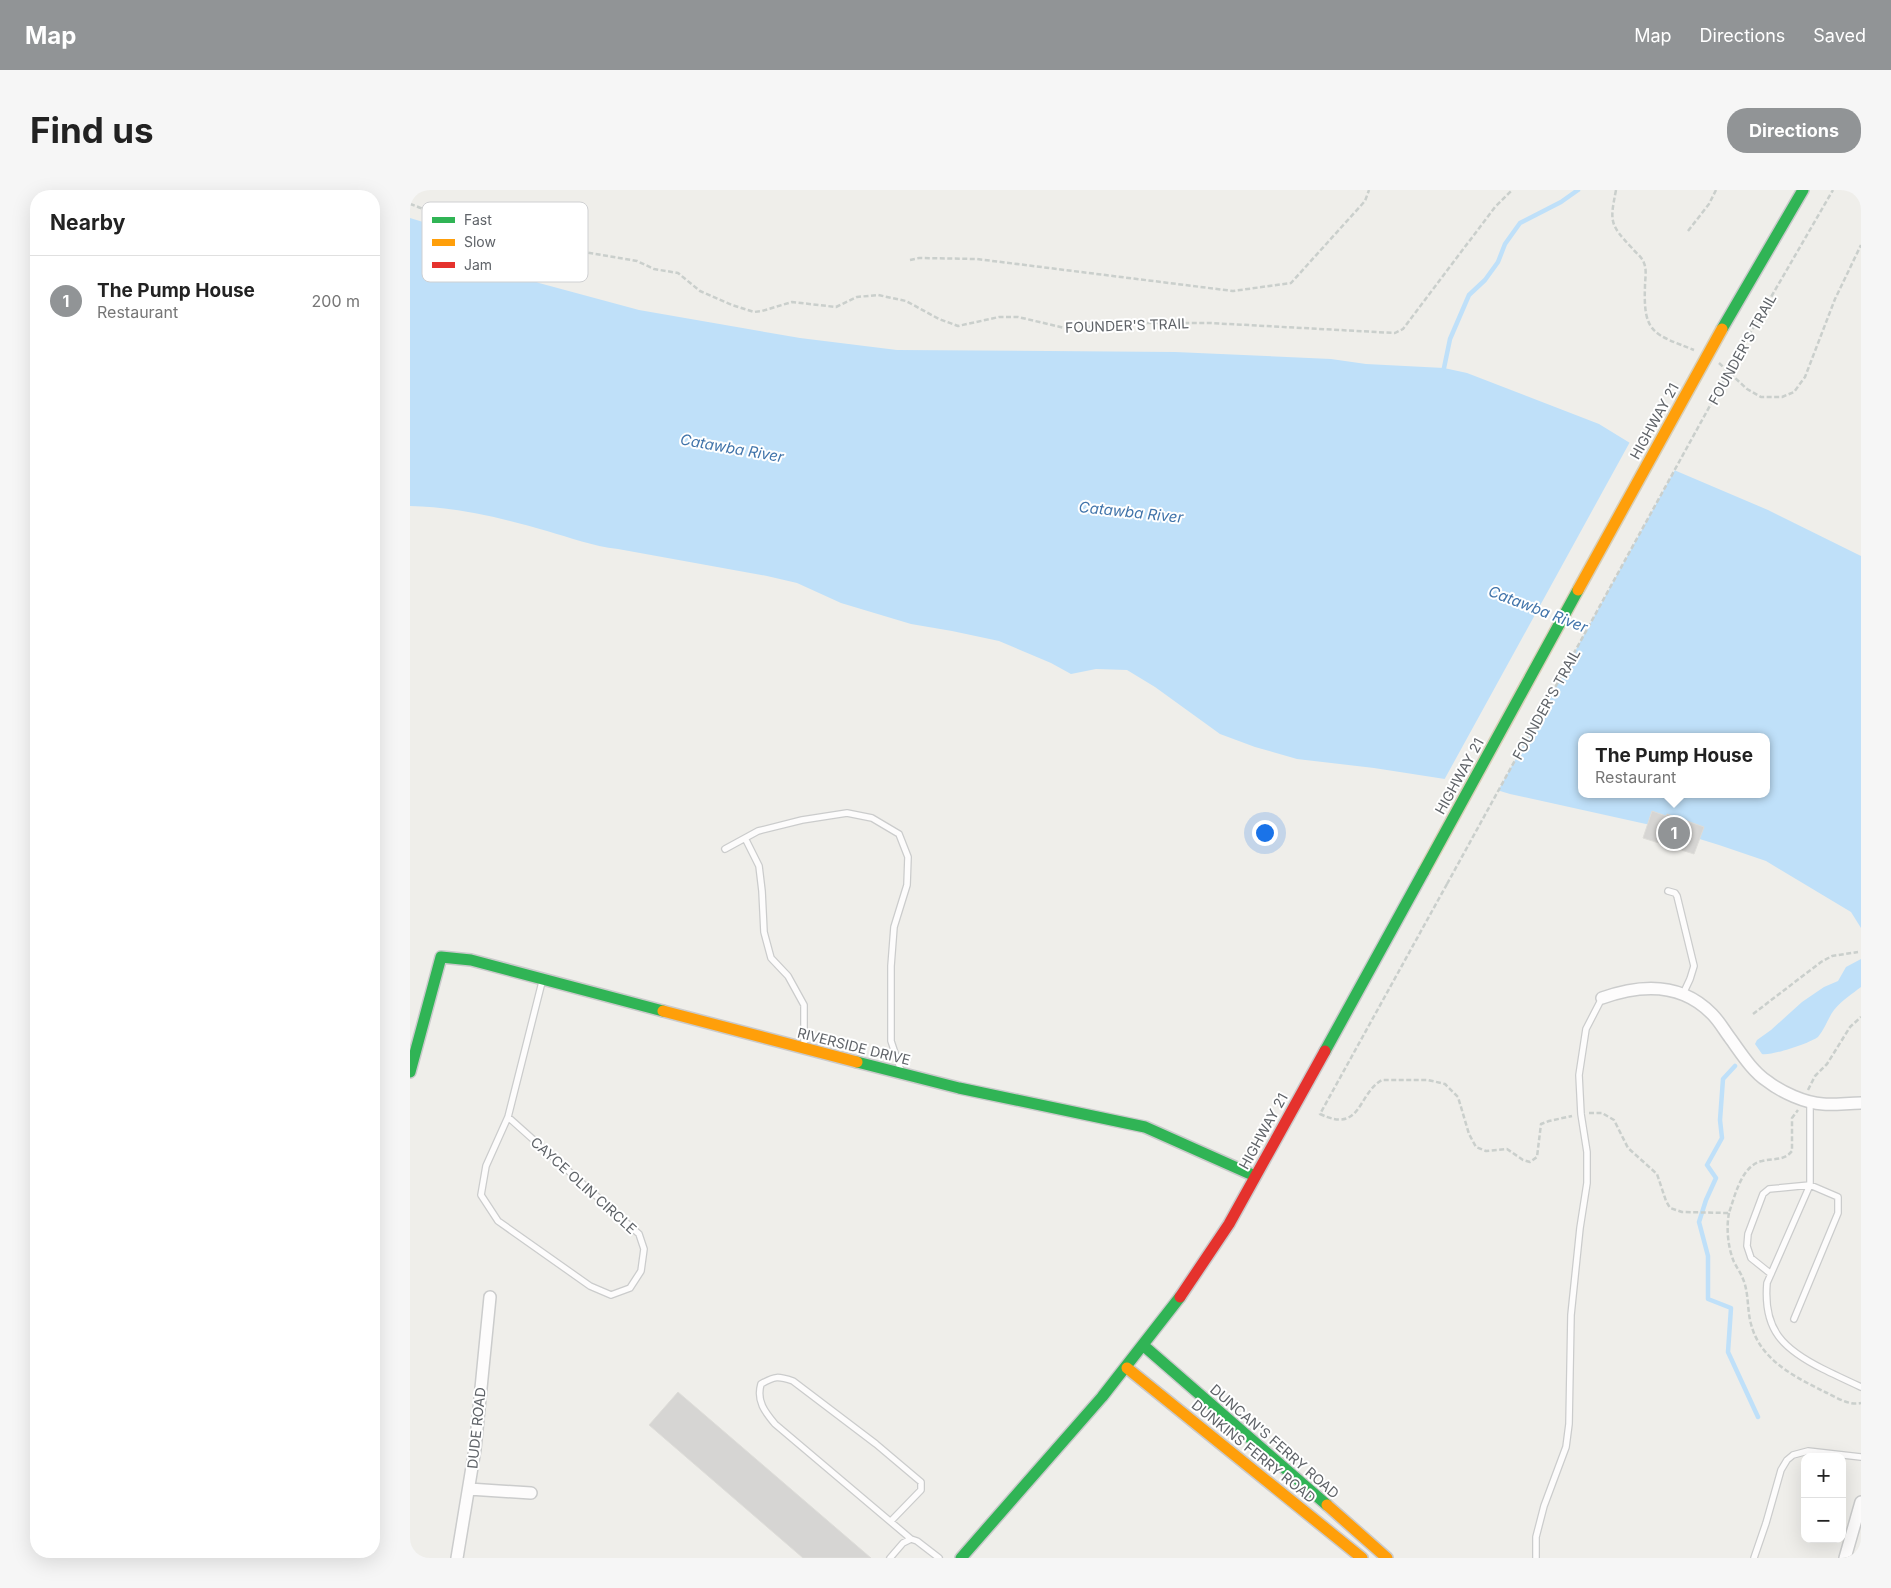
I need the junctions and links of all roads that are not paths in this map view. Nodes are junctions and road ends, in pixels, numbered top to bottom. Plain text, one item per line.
1 (1803, 190) edge
2 (746, 838) junction
3 (725, 849) dead end
4 (1668, 891) dead end
5 (543, 980) junction
6 (1683, 994) junction
7 (1602, 998) joint
8 (804, 1048) junction
9 (410, 1072) edge
10 (902, 1074) junction
11 (1806, 1099) junction
12 (1861, 1103) edge
13 (508, 1117) junction
14 (1255, 1176) junction
15 (1810, 1185) junction
16 (1771, 1274) junction
17 (490, 1297) dead end
18 (1794, 1319) dead end
19 (1144, 1346) junction
20 (1127, 1368) junction
21 (1861, 1387) edge
22 (1861, 1457) edge
23 (469, 1489) junction
24 (531, 1493) dead end
25 (1861, 1502) edge
26 (891, 1521) junction
27 (911, 1539) junction
28 (458, 1558) edge
29 (890, 1558) edge
30 (939, 1558) edge
31 (960, 1558) edge
32 (1362, 1558) edge
33 (1387, 1558) edge
34 (1536, 1558) edge
35 (1754, 1558) edge
36 (1845, 1558) edge

1 - 14 main road, HIGHWAY 21, bridge
2 - 3 lane
2 - 8 lane
2 - 10 lane
4 - 6 lane
5 - 8 main road, RIVERSIDE DRIVE
5 - 9 main road, RIVERSIDE DRIVE
5 - 13 lane, CAYCE OLIN CIRCLE
6 - 7 street
6 - 11 street
7 - 34 lane
8 - 10 main road, RIVERSIDE DRIVE
10 - 14 main road, RIVERSIDE DRIVE
11 - 12 street
11 - 15 lane
13 - 13 lane, CAYCE OLIN CIRCLE
14 - 19 main road, HIGHWAY 21
15 - 16 lane
15 - 16 lane
15 - 18 lane
16 - 21 lane
17 - 23 street, DUDE ROAD
19 - 20 main road, HIGHWAY 21
19 - 33 main road, DUNCAN'S FERRY ROAD
20 - 31 main road, HIGHWAY 21
20 - 32 main road, DUNKINS FERRY ROAD
22 - 35 lane
23 - 24 street
23 - 28 street, DUDE ROAD
25 - 36 street
26 - 26 lane
26 - 27 lane
27 - 29 lane
27 - 30 lane

